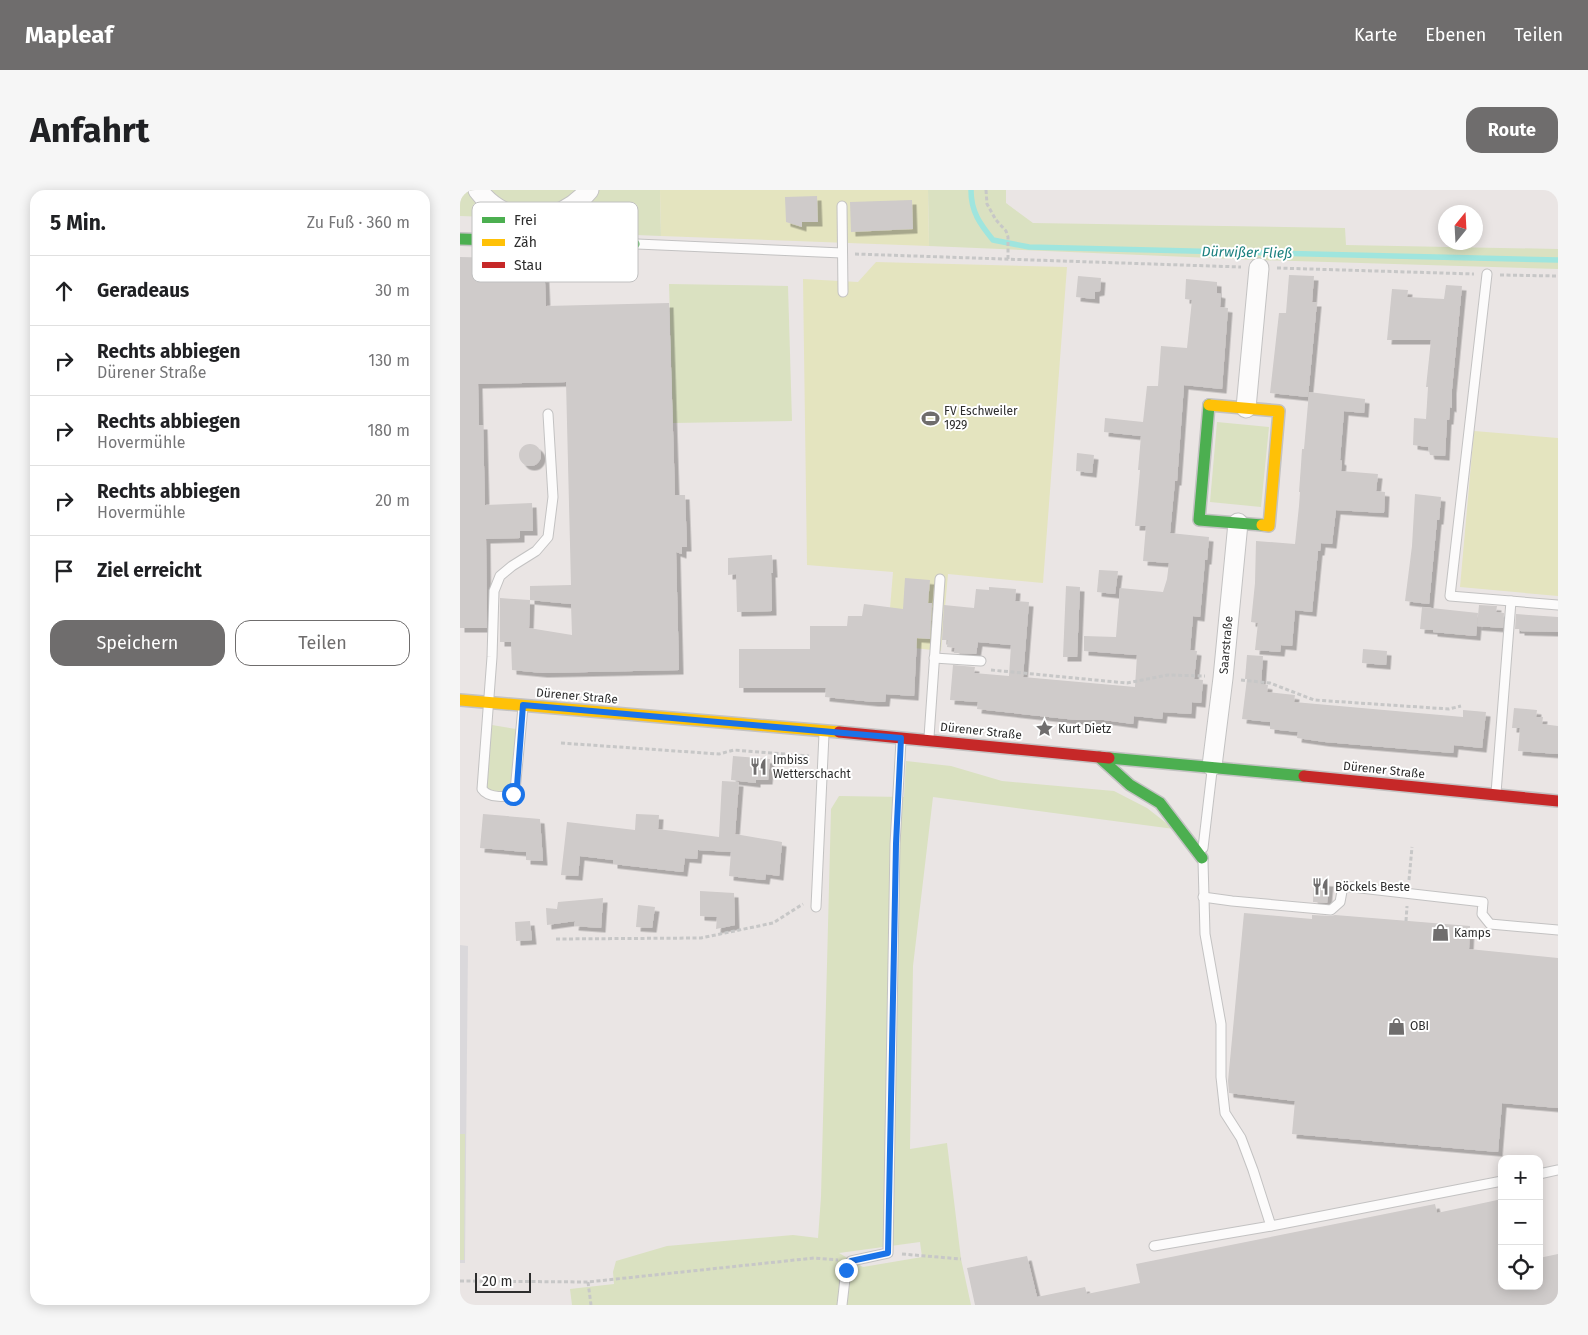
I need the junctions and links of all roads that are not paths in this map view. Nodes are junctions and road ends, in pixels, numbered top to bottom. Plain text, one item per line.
1 (478, 190) edge
2 (589, 190) edge
3 (490, 202) edge
4 (578, 202) edge
5 (842, 206) dead end
6 (638, 244) edge
7 (842, 253) junction
8 (1260, 268) road end
9 (1487, 274) road end
10 (843, 292) dead end
11 (1246, 408) junction
12 (548, 414) dead end
13 (1238, 523) junction
14 (940, 579) dead end
15 (1512, 601) junction
16 (1558, 605) edge
17 (934, 658) junction
18 (981, 661) dead end
19 (460, 700) edge
20 (487, 702) junction
21 (523, 705) junction
22 (824, 732) junction
23 (901, 738) junction
24 (928, 740) junction
25 (1099, 757) junction
26 (1212, 766) junction
27 (1496, 794) junction
28 (1558, 800) edge
29 (1202, 858) junction
30 (1203, 897) junction
31 (816, 907) dead end
32 (1558, 930) edge
33 (1558, 1170) edge
34 (1543, 1173) edge
35 (1498, 1182) edge
36 (1271, 1226) junction
37 (1154, 1246) dead end
38 (842, 1305) edge

1 - 3 street
2 - 4 street
5 - 7 lane
6 - 7 lane
7 - 10 lane
8 - 11 street
9 - 15 lane
11 - 13 main road
11 - 13 main road
12 - 20 lane
13 - 26 street, Saarstraße
14 - 17 lane
15 - 16 lane
15 - 27 lane
17 - 18 lane
17 - 24 lane
19 - 20 main road, Dürener Straße
20 - 21 main road, Dürener Straße
20 - 21 lane
21 - 22 main road, Dürener Straße
22 - 23 main road, Dürener Straße
22 - 31 lane
23 - 24 main road, Dürener Straße
23 - 38 lane
24 - 25 main road, Dürener Straße
25 - 26 main road, Dürener Straße
25 - 29 main road
26 - 27 main road, Dürener Straße
26 - 29 lane
27 - 28 main road, Dürener Straße
29 - 30 lane
30 - 32 lane
30 - 36 lane
33 - 34 lane
35 - 36 lane
36 - 37 lane

